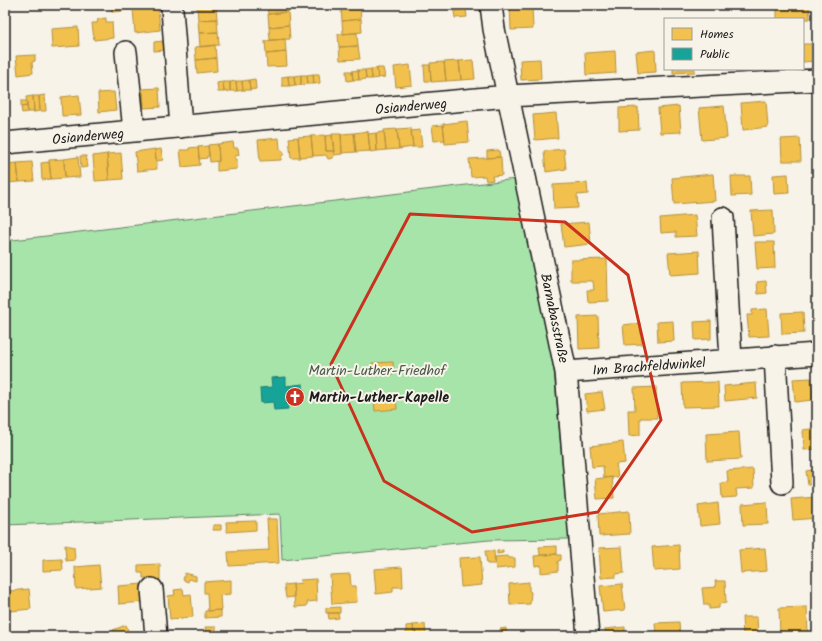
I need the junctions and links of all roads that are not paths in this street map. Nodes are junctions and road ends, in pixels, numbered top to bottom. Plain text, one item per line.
1 (491, 5) edge
2 (172, 9) dead end
3 (126, 52) dead end
4 (817, 80) edge
5 (508, 96) junction
6 (181, 127) junction
7 (134, 132) junction
8 (5, 144) edge
9 (723, 218) dead end
10 (817, 354) edge
11 (775, 356) junction
12 (731, 360) junction
13 (566, 372) junction
14 (782, 483) dead end
15 (152, 589) dead end
16 (156, 636) edge
17 (588, 636) edge

1 - 5 street, Barnabasstraße
2 - 6 street
3 - 7 street
4 - 5 street, Osianderweg
5 - 6 street, Osianderweg
5 - 13 street, Barnabasstraße
6 - 7 street, Osianderweg
7 - 8 street, Osianderweg
9 - 12 street
10 - 11 street, Im Brachfeldwinkel
11 - 12 street, Im Brachfeldwinkel
11 - 14 street
12 - 13 street, Im Brachfeldwinkel
13 - 17 street, Barnabasstraße
15 - 16 street

